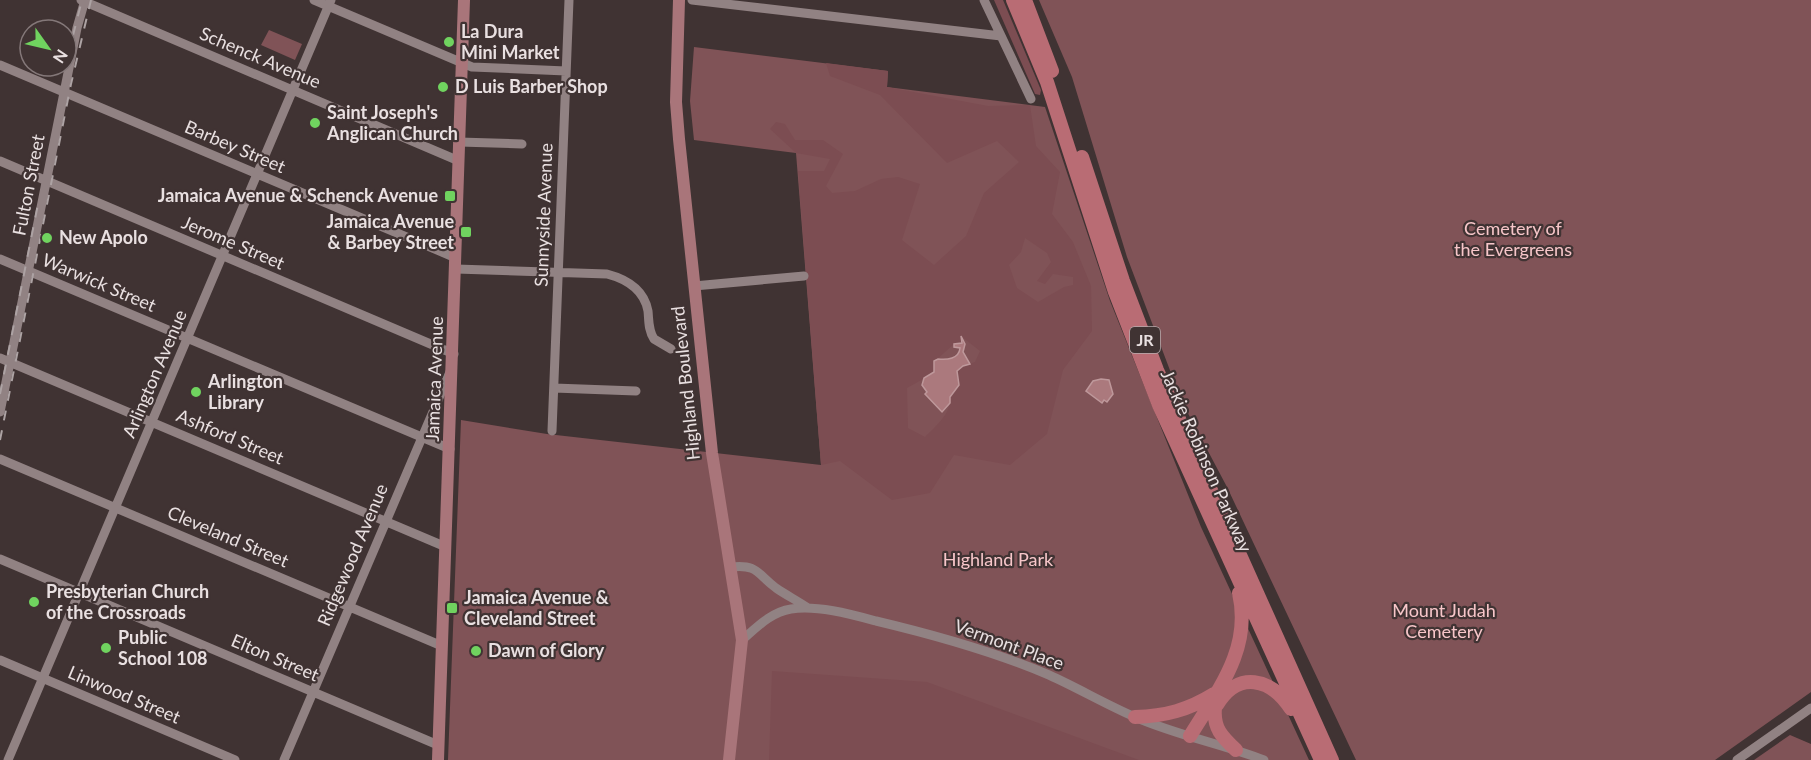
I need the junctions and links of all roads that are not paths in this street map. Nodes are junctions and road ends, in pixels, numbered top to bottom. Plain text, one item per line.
1 (314, 0) edge
2 (464, 0) edge
3 (569, 0) edge
4 (679, 0) edge
5 (692, 0) edge
6 (984, 0) edge
7 (1013, 0) edge
8 (1025, 0) edge
9 (84, 1) edge
10 (330, 3) edge
11 (780, 5) edge
12 (1001, 36) junction
13 (462, 63) junction
14 (0, 65) edge
15 (566, 71) junction
16 (293, 90) junction
17 (64, 92) junction
18 (1031, 99) dead end
19 (459, 142) junction
20 (522, 144) dead end
21 (0, 161) edge
22 (459, 161) junction
23 (257, 174) junction
24 (46, 181) junction
25 (222, 256) junction
26 (0, 259) edge
27 (456, 263) junction
28 (28, 271) junction
29 (558, 272) junction
30 (804, 276) dead end
31 (694, 286) junction
32 (188, 338) junction
33 (671, 349) dead end
34 (0, 358) edge
35 (453, 359) junction
36 (10, 362) junction
37 (554, 388) junction
38 (636, 390) dead end
39 (0, 412) edge
40 (152, 422) junction
41 (552, 431) dead end
42 (421, 437) junction
43 (450, 449) junction
44 (0, 459) edge
45 (116, 508) junction
46 (386, 521) junction
47 (446, 547) junction
48 (0, 560) edge
49 (731, 567) junction
50 (1234, 567) junction
51 (80, 593) junction
52 (349, 607) junction
53 (808, 608) junction
54 (742, 640) junction
55 (442, 645) junction
56 (0, 660) edge
57 (43, 679) junction
58 (313, 692) junction
59 (1216, 693) junction
60 (1215, 708) junction
61 (1811, 708) edge
62 (1135, 717) junction
63 (1194, 737) junction
64 (1312, 741) junction
65 (438, 745) junction
66 (1236, 750) junction
67 (8, 760) edge
68 (235, 760) edge
69 (284, 760) edge
70 (438, 760) edge
71 (729, 760) edge
72 (1264, 760) edge
73 (1321, 760) edge
74 (1332, 760) edge
75 (1737, 760) edge

1 - 10 street
2 - 13 main road, Jamaica Avenue
3 - 15 street, Sunnyside Avenue
4 - 31 main road, Highland Boulevard
5 - 11 street
6 - 12 street
7 - 50 highway, Jackie Robinson Parkway / JR
8 - 74 highway, Jackie Robinson Parkway / JR
9 - 16 street, Schenck Avenue
9 - 17 street, Fulton Street
10 - 13 street
10 - 16 street, Arlington Avenue
11 - 12 street
12 - 18 street
13 - 15 street
13 - 19 main road, Jamaica Avenue
14 - 17 street, Barbey Street
15 - 29 street, Sunnyside Avenue
16 - 22 street, Schenck Avenue
16 - 23 street, Arlington Avenue
17 - 23 street, Barbey Street
17 - 24 street, Fulton Street
19 - 20 street
19 - 22 main road, Jamaica Avenue
21 - 24 street, Jerome Street
22 - 27 main road, Jamaica Avenue
23 - 25 street, Arlington Avenue
23 - 27 street, Barbey Street
24 - 25 street, Jerome Street
24 - 28 street, Fulton Street
25 - 32 street, Arlington Avenue
25 - 35 street, Jerome Street
26 - 28 street, Warwick Street
27 - 29 street, Barbey Street
27 - 35 main road, Jamaica Avenue
28 - 32 street, Warwick Street
28 - 36 street, Fulton Street
29 - 33 street, Barbey Street
29 - 37 street, Sunnyside Avenue
30 - 31 street
31 - 49 main road, Highland Boulevard
32 - 40 street, Arlington Avenue
32 - 42 street, Warwick Street
34 - 36 street, Ashford Street
35 - 42 street, Ridgewood Avenue
35 - 43 main road, Jamaica Avenue
36 - 39 street, Fulton Street
36 - 40 street, Ashford Street
37 - 38 street
37 - 41 street, Sunnyside Avenue
40 - 45 street, Arlington Avenue
40 - 46 street, Ashford Street
42 - 43 street, Warwick Street
42 - 46 street, Ridgewood Avenue
43 - 47 main road, Jamaica Avenue
44 - 45 street, Cleveland Street
45 - 51 street, Arlington Avenue
45 - 52 street, Cleveland Street
46 - 47 street, Ashford Street
46 - 52 street, Ridgewood Avenue
47 - 55 main road, Jamaica Avenue
48 - 51 street, Elton Street
49 - 53 street
49 - 54 main road, Highland Boulevard
50 - 59 highway
50 - 64 highway, Jackie Robinson Parkway / JR
51 - 57 street, Arlington Avenue
51 - 58 street, Elton Street
52 - 55 street, Cleveland Street
52 - 58 street, Ridgewood Avenue
53 - 54 street, Vermont Place
53 - 62 street, Vermont Place
54 - 71 main road, Highland Boulevard
55 - 65 main road, Jamaica Avenue
56 - 57 street, Linwood Street
57 - 67 street, Arlington Avenue
57 - 68 street, Linwood Street
58 - 65 street, Elton Street
58 - 69 street, Ridgewood Avenue
59 - 62 highway
59 - 63 highway
60 - 63 highway
60 - 64 highway
60 - 66 highway
61 - 75 street
62 - 63 street, Vermont Place
63 - 66 street, Vermont Place
64 - 73 highway, Jackie Robinson Parkway / JR
65 - 70 main road, Jamaica Avenue
66 - 72 street, Vermont Place

